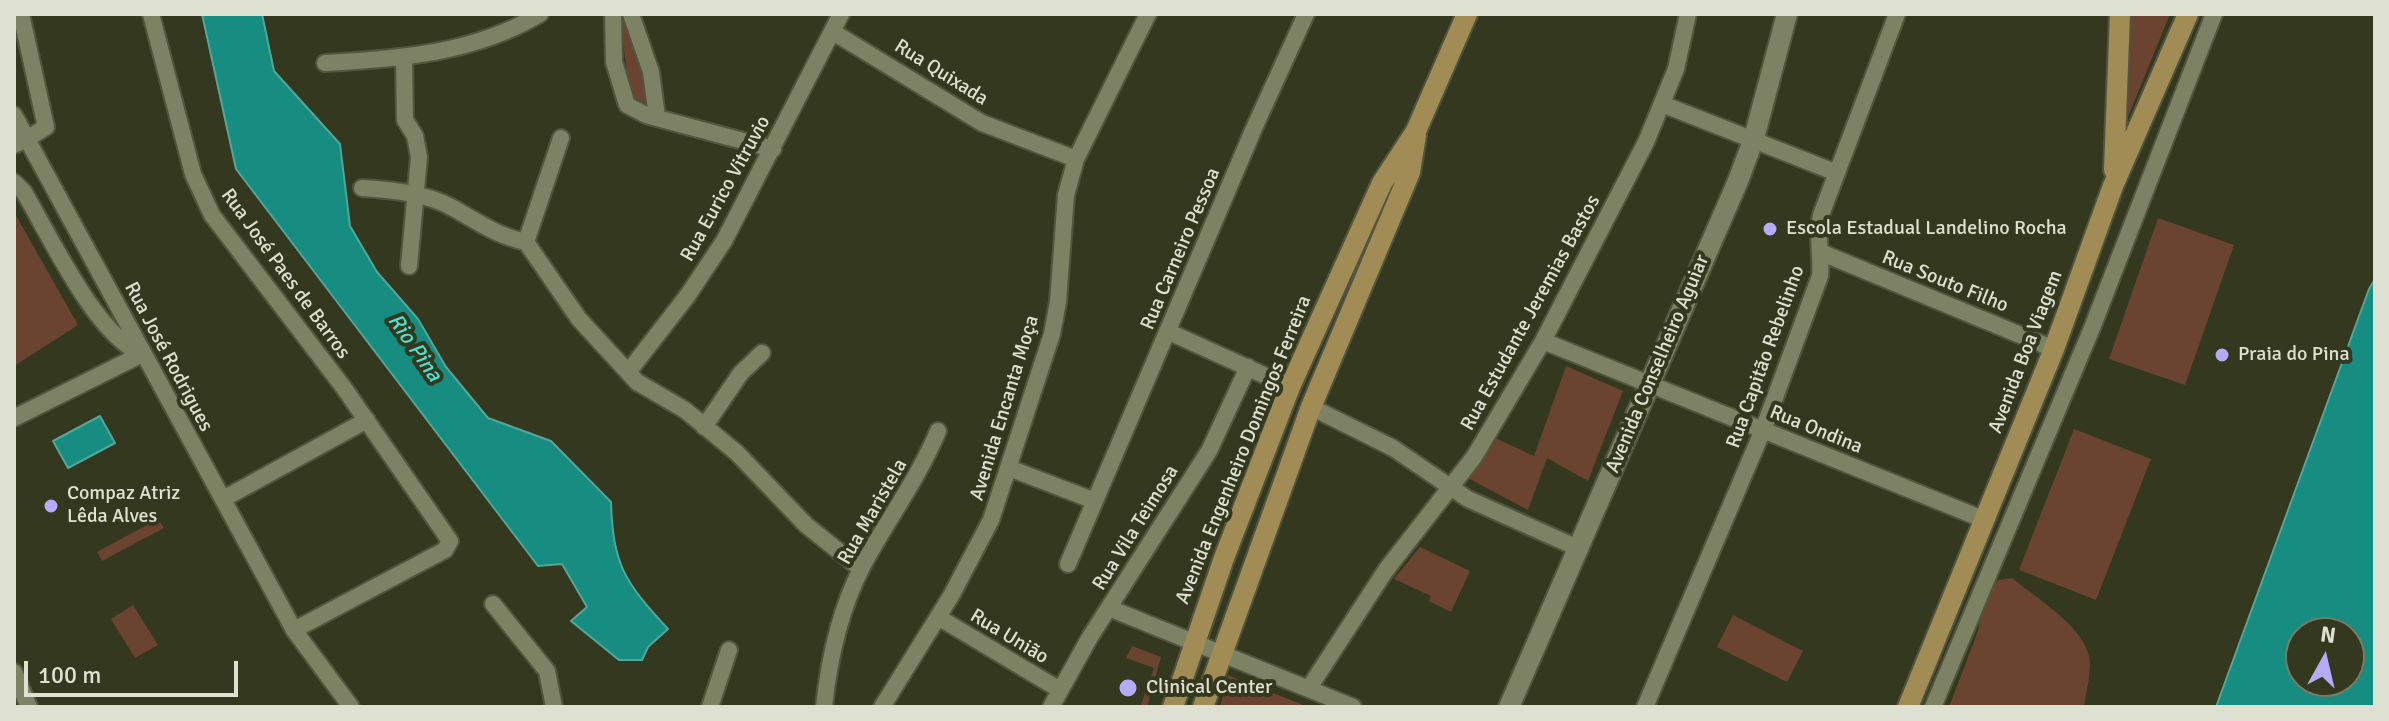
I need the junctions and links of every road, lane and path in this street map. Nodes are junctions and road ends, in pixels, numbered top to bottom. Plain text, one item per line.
1 (21, 14) edge
2 (151, 14) edge
3 (540, 14) edge
4 (841, 14) edge
5 (1306, 14) edge
6 (1467, 14) edge
7 (1688, 14) edge
8 (1787, 14) edge
9 (1897, 14) edge
10 (2120, 14) edge
11 (2188, 14) edge
12 (2214, 14) edge
13 (632, 15) edge
14 (613, 17) edge
15 (1142, 18) edge
16 (833, 32) junction
17 (404, 58) junction
18 (325, 63) dead end
19 (1662, 104) junction
20 (14, 115) edge
21 (657, 117) junction
22 (1416, 131) junction
23 (561, 138) dead end
24 (1754, 138) junction
25 (21, 142) edge
26 (773, 149) junction
27 (1076, 159) junction
28 (1837, 173) junction
29 (14, 182) edge
30 (2113, 186) junction
31 (362, 188) dead end
32 (417, 195) junction
33 (526, 242) junction
34 (1820, 252) junction
35 (409, 266) dead end
36 (1167, 331) junction
37 (1543, 341) junction
38 (2054, 349) junction
39 (762, 353) dead end
40 (142, 354) junction
41 (1248, 367) junction
42 (629, 371) junction
43 (1649, 384) junction
44 (1290, 387) junction
45 (1311, 407) junction
46 (14, 418) edge
47 (367, 420) junction
48 (704, 427) junction
49 (1763, 430) junction
50 (938, 431) dead end
51 (1009, 468) junction
52 (1448, 487) junction
53 (223, 499) junction
54 (1095, 501) junction
55 (1985, 520) junction
56 (1580, 549) junction
57 (1068, 564) dead end
58 (861, 569) junction
59 (493, 604) dead end
60 (1109, 608) junction
61 (938, 617) junction
62 (294, 630) junction
63 (1193, 642) junction
64 (729, 650) dead end
65 (1221, 653) junction
66 (14, 672) edge
67 (1309, 688) junction
68 (1060, 690) junction
69 (29, 707) edge
70 (351, 707) edge
71 (554, 707) edge
72 (710, 707) edge
73 (824, 707) edge
74 (882, 707) edge
75 (1051, 707) edge
76 (1173, 707) edge
77 (1203, 707) edge
78 (1353, 707) edge
79 (1509, 707) edge
80 (1645, 707) edge
81 (1908, 707) edge
82 (1933, 707) edge

1 - 25 street
2 - 47 street, Rua José Paes de Barros
3 - 17 street
4 - 16 street, Rua Eurico Vitruvio
5 - 36 street, Rua Carneiro Pessoa
6 - 22 main road, Avenida Engenheiro Domingos Ferreira
7 - 19 street, Rua Estudante Jeremias Bastos
8 - 24 main road, Avenida Conselheiro Aguiar
9 - 28 street, Rua Capitão Rebelinho
10 - 30 main road
11 - 30 main road, Avenida Boa Viagem
12 - 82 street
13 - 14 street
13 - 21 street
14 - 21 street
15 - 27 street, Avenida Encanta Moça
16 - 26 street, Rua Eurico Vitruvio
16 - 27 street, Rua Quixada
17 - 18 street
17 - 32 street
19 - 24 street
19 - 37 street, Rua Estudante Jeremias Bastos
20 - 25 street, Rua José Rodrigues
21 - 26 street
22 - 44 main road, Avenida Engenheiro Domingos Ferreira
22 - 45 main road, Avenida Engenheiro Domingos Ferreira
23 - 33 street
24 - 28 street
24 - 43 main road, Avenida Conselheiro Aguiar
25 - 40 street, Rua José Rodrigues
26 - 42 street, Rua Eurico Vitruvio
27 - 51 street, Avenida Encanta Moça
28 - 34 street, Rua Capitão Rebelinho
29 - 40 street
30 - 38 main road, Avenida Boa Viagem
31 - 32 street
32 - 33 street
32 - 35 street
33 - 42 street
34 - 38 street, Rua Souto Filho
34 - 49 street, Rua Capitão Rebelinho
36 - 41 street
36 - 54 street, Rua Carneiro Pessoa
37 - 43 street, Rua Ondina
37 - 52 street, Rua Estudante Jeremias Bastos
38 - 55 main road, Avenida Boa Viagem
39 - 48 street
40 - 46 street
40 - 53 street, Rua José Rodrigues
41 - 44 street
41 - 60 street, Rua Vila Teimosa
42 - 48 street
43 - 49 street, Rua Ondina
43 - 56 main road, Avenida Conselheiro Aguiar
44 - 63 main road, Avenida Engenheiro Domingos Ferreira
45 - 52 street
45 - 65 main road, Avenida Engenheiro Domingos Ferreira
47 - 53 street
47 - 62 street, Rua José Paes de Barros
48 - 58 street
49 - 55 street, Rua Ondina
49 - 80 street, Rua Capitão Rebelinho
50 - 58 street, Rua Maristela
51 - 54 street
51 - 61 street, Avenida Encanta Moça
52 - 56 street
52 - 67 street, Rua Estudante Jeremias Bastos
53 - 62 street, Rua José Rodrigues
54 - 57 street, Rua Carneiro Pessoa
55 - 81 main road, Avenida Boa Viagem
56 - 79 main road, Avenida Conselheiro Aguiar
58 - 73 street, Rua Maristela
59 - 71 street
60 - 63 street
60 - 68 street, Rua Vila Teimosa
61 - 68 street, Rua União
61 - 74 street, Avenida Encanta Moça
62 - 70 street, Rua José Rodrigues
63 - 65 street
63 - 76 main road, Avenida Engenheiro Domingos Ferreira
64 - 72 street
65 - 67 street
65 - 77 main road, Avenida Engenheiro Domingos Ferreira
66 - 69 street
67 - 78 street
68 - 75 street, Rua Vila Teimosa

